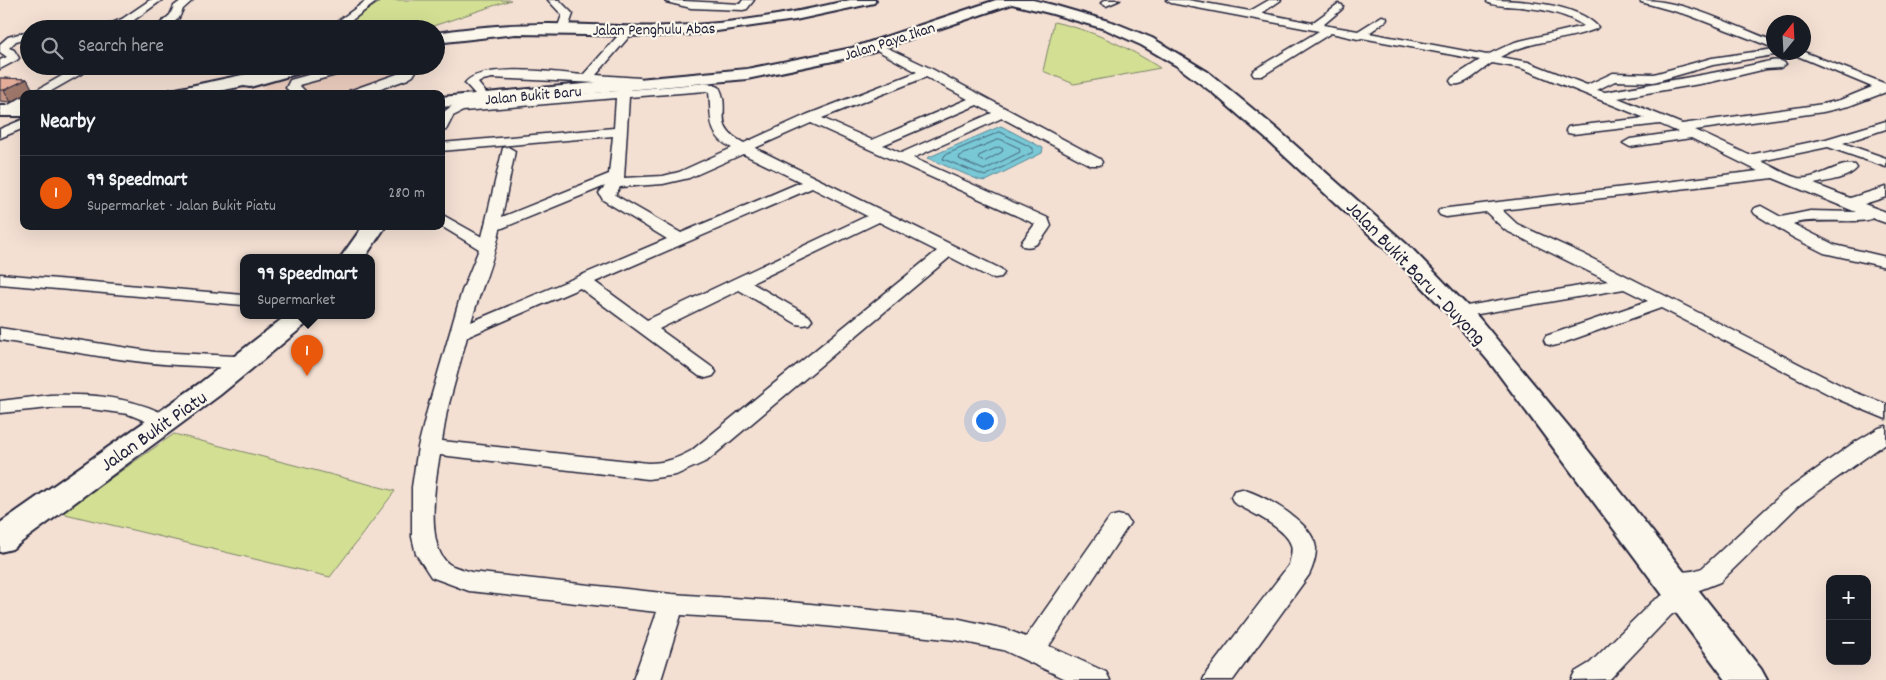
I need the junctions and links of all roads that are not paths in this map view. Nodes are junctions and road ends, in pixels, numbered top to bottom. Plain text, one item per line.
1 (157, 0) edge
2 (188, 0) edge
3 (374, 0) edge
4 (553, 0) edge
5 (670, 0) edge
6 (869, 0) edge
7 (1012, 0) edge
8 (1035, 0) edge
9 (1171, 0) edge
10 (1276, 0) edge
11 (1645, 0) edge
12 (1492, 2) dead end
13 (746, 3) edge
14 (1338, 7) dead end
15 (1106, 8) edge
16 (976, 11) junction
17 (1058, 11) junction
18 (1252, 15) junction
19 (126, 20) edge
20 (170, 20) edge
21 (345, 20) edge
22 (1382, 20) dead end
23 (740, 24) junction
24 (1313, 27) junction
25 (563, 29) junction
26 (1328, 30) junction
27 (628, 32) junction
28 (1358, 36) junction
29 (20, 37) edge
30 (445, 37) edge
31 (1766, 41) edge
32 (877, 46) junction
33 (1, 49) edge
34 (1766, 53) edge
35 (1490, 58) junction
36 (1811, 59) edge
37 (1780, 64) dead end
38 (796, 65) junction
39 (0, 66) edge
40 (928, 72) junction
41 (1258, 73) dead end
42 (72, 75) edge
43 (253, 75) edge
44 (260, 75) edge
45 (284, 75) edge
46 (322, 75) edge
47 (406, 75) edge
48 (586, 79) junction
49 (1456, 80) dead end
50 (643, 81) junction
51 (624, 87) junction
52 (1885, 88) edge
53 (1589, 89) junction
54 (44, 90) edge
55 (192, 90) edge
56 (228, 90) edge
57 (265, 90) edge
58 (295, 90) edge
59 (364, 90) edge
60 (1606, 96) junction
61 (480, 97) junction
62 (445, 98) edge
63 (977, 100) junction
64 (445, 101) edge
65 (1002, 113) junction
66 (445, 118) edge
67 (811, 118) junction
68 (1663, 120) junction
69 (1886, 124) edge
70 (20, 125) edge
71 (1682, 128) junction
72 (1573, 130) dead end
73 (0, 134) edge
74 (1695, 134) junction
75 (621, 135) junction
76 (1630, 143) dead end
77 (1829, 143) junction
78 (872, 145) junction
79 (445, 147) edge
80 (741, 148) junction
81 (508, 150) junction
82 (445, 157) edge
83 (901, 158) junction
84 (1749, 160) junction
85 (1096, 162) dead end
86 (1886, 163) edge
87 (1850, 168) dead end
88 (1774, 173) junction
89 (617, 180) junction
90 (812, 183) junction
91 (1797, 183) junction
92 (1886, 192) edge
93 (1848, 204) junction
94 (1490, 207) junction
95 (1761, 211) dead end
96 (1446, 212) dead end
97 (879, 216) junction
98 (1880, 216) edge
99 (445, 220) edge
100 (1780, 223) junction
101 (372, 230) edge
102 (489, 237) junction
103 (679, 239) junction
104 (1029, 243) dead end
105 (948, 250) junction
106 (355, 254) edge
107 (1886, 262) edge
108 (995, 273) dead end
109 (0, 279) edge
110 (583, 282) junction
111 (739, 283) junction
112 (1626, 283) junction
113 (240, 300) edge
114 (1662, 302) junction
115 (1461, 312) junction
116 (297, 319) edge
117 (803, 320) dead end
118 (646, 328) junction
119 (0, 334) edge
120 (459, 334) junction
121 (1553, 340) dead end
122 (247, 360) junction
123 (706, 372) dead end
124 (1, 407) edge
125 (1886, 412) edge
126 (165, 422) junction
127 (1886, 433) edge
128 (429, 447) junction
129 (1242, 497) dead end
130 (1118, 523) dead end
131 (0, 540) edge
132 (1677, 590) junction
133 (672, 604) junction
134 (1032, 650) junction
135 (647, 680) edge
136 (1096, 680) edge
137 (1216, 680) edge
138 (1585, 680) edge
139 (1748, 680) edge

1 - 19 street
2 - 20 street
3 - 21 street
4 - 25 street
5 - 13 street
6 - 23 main road, Jalan Penghulu Abas
7 - 16 main road, Jalan Paya Ikan
7 - 17 main road, Jalan Bukit Baru - Duyong
8 - 17 main road
9 - 18 street
10 - 18 street
11 - 31 street
12 - 35 street
13 - 23 street
14 - 24 street
15 - 16 main road
15 - 17 main road, Jalan Bukit Baru - Duyong
15 - 115 main road, Jalan Bukit Baru - Duyong
16 - 32 main road, Jalan Paya Ikan
18 - 24 street
22 - 28 street
23 - 27 main road, Jalan Penghulu Abas
24 - 26 street
25 - 27 main road, Jalan Penghulu Abas
25 - 30 main road, Jalan Penghulu Abas
26 - 28 street
26 - 41 street
27 - 48 street
28 - 35 street
29 - 33 street
32 - 38 main road, Jalan Paya Ikan
32 - 40 street
33 - 39 street
34 - 53 street
35 - 49 street
35 - 53 street
36 - 52 street
37 - 60 street
38 - 50 main road, Jalan Paya Ikan
38 - 51 main road, Jalan Paya Ikan
40 - 63 street
40 - 67 street
42 - 54 street
43 - 55 main road
44 - 56 main road
45 - 57 main road
46 - 58 street
47 - 59 street
48 - 50 street
48 - 61 street
50 - 51 main road, Jalan Paya Ikan
51 - 61 main road, Jalan Bukit Baru
51 - 66 street
51 - 75 street
51 - 80 street
52 - 71 street
53 - 60 street
60 - 68 street
61 - 62 main road, Jalan Bukit Baru
61 - 64 main road, Jalan Bukit Baru
63 - 65 street
63 - 78 street
65 - 83 street
65 - 85 street
67 - 78 street
67 - 80 street
68 - 71 street
68 - 72 street
69 - 77 street
70 - 73 street
71 - 74 street
74 - 76 street
74 - 84 street
75 - 79 street
75 - 81 street
75 - 89 street
77 - 84 street
77 - 86 street
78 - 83 street
80 - 89 street
80 - 90 street
81 - 82 street
81 - 102 street
83 - 104 street
84 - 88 street
87 - 91 street
88 - 91 street
88 - 94 street
89 - 102 street
89 - 103 street
90 - 97 street
90 - 103 street
91 - 93 street
92 - 93 street
93 - 98 street
94 - 96 street
94 - 112 street
95 - 100 street
97 - 105 street
97 - 111 street
98 - 100 street
99 - 102 street
100 - 107 street
101 - 106 main road
102 - 120 street
103 - 110 street
105 - 108 street
105 - 128 street
109 - 113 street
110 - 118 street
110 - 120 street
111 - 117 street
111 - 118 street
112 - 114 street
112 - 115 street
114 - 121 street
114 - 125 street
115 - 132 main road, Jalan Bukit Baru - Duyong
116 - 122 main road, Jalan Bukit Piatu
118 - 123 street
119 - 122 street
120 - 128 street
122 - 126 main road, Jalan Bukit Piatu
124 - 126 street
126 - 131 main road, Jalan Bukit Piatu
127 - 132 street
128 - 133 street
129 - 137 street
130 - 134 street
132 - 138 street
132 - 139 main road, Jalan Bukit Baru - Duyong
133 - 134 street
133 - 135 street
134 - 136 street

